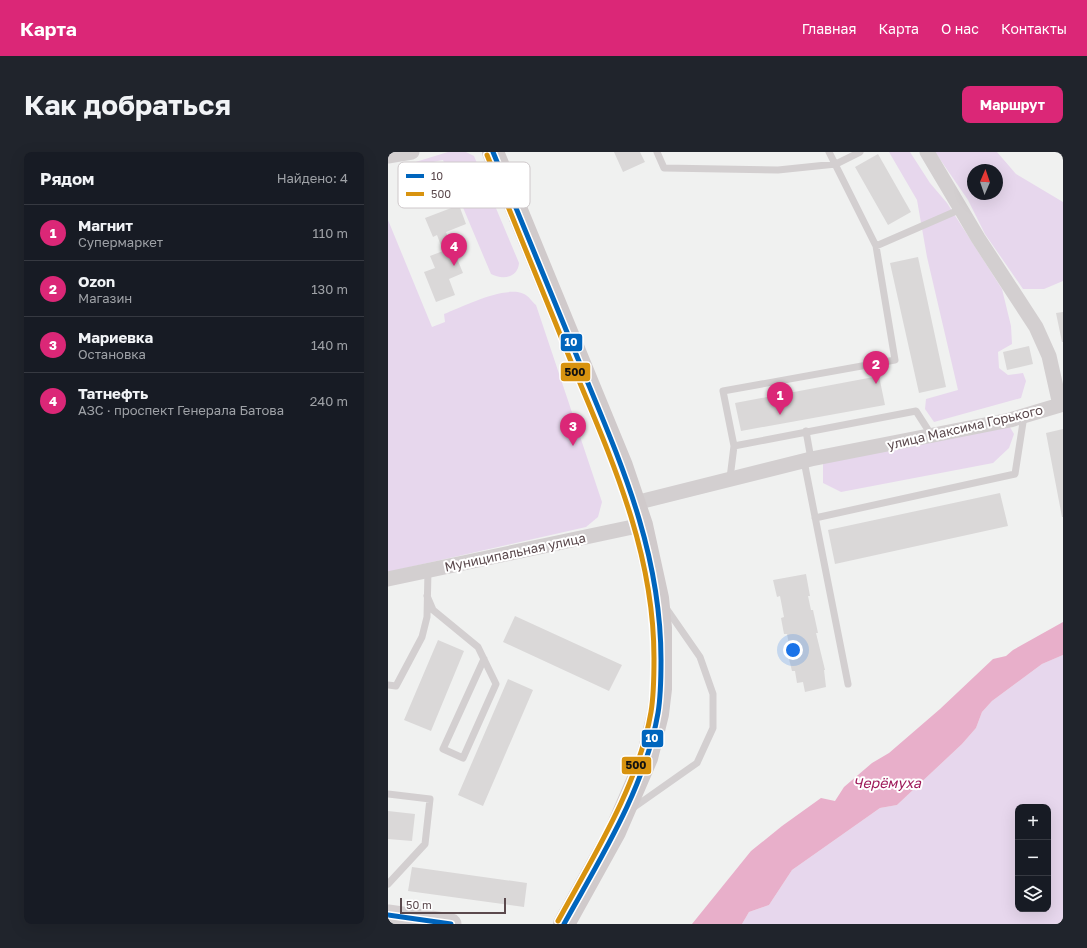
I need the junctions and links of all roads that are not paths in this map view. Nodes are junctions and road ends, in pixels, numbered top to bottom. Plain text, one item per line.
1 (412, 152) edge
2 (493, 152) edge
3 (657, 152) edge
4 (829, 152) edge
5 (860, 152) edge
6 (927, 152) edge
7 (388, 156) edge
8 (497, 162) edge
9 (836, 164) junction
10 (516, 208) edge
11 (961, 209) junction
12 (876, 246) junction
13 (1062, 405) edge
14 (1024, 416) junction
15 (806, 431) junction
16 (933, 436) junction
17 (734, 446) junction
18 (808, 460) junction
19 (730, 478) junction
20 (635, 503) junction
21 (815, 518) junction
22 (642, 525) junction
23 (428, 570) junction
24 (388, 579) edge
25 (427, 596) junction
26 (658, 598) junction
27 (484, 659) junction
28 (848, 684) dead end
29 (388, 685) edge
30 (388, 794) edge
31 (623, 815) junction
32 (388, 884) edge
33 (388, 916) edge
34 (452, 924) edge
35 (564, 924) edge

1 - 7 street
2 - 8 main road
3 - 9 lane
4 - 9 lane
5 - 9 lane
6 - 11 street, улица Максима Горького
9 - 12 lane
10 - 20 main road
11 - 12 lane
11 - 13 street, улица Максима Горького
12 - 17 lane
13 - 14 street, улица Максима Горького
14 - 16 street, улица Максима Горького
14 - 21 lane
15 - 16 lane
15 - 17 lane
15 - 18 lane
16 - 18 street, улица Максима Горького
17 - 19 lane
18 - 19 street, улица Максима Горького
18 - 21 lane
19 - 20 street, улица Максима Горького
20 - 22 main road
21 - 28 lane
22 - 23 street, Муниципальная улица
22 - 26 main road
23 - 24 street, Муниципальная улица
23 - 25 lane
25 - 27 lane
25 - 29 lane
26 - 31 main road
26 - 31 lane
27 - 27 lane
30 - 32 lane
31 - 35 main road
33 - 34 street

